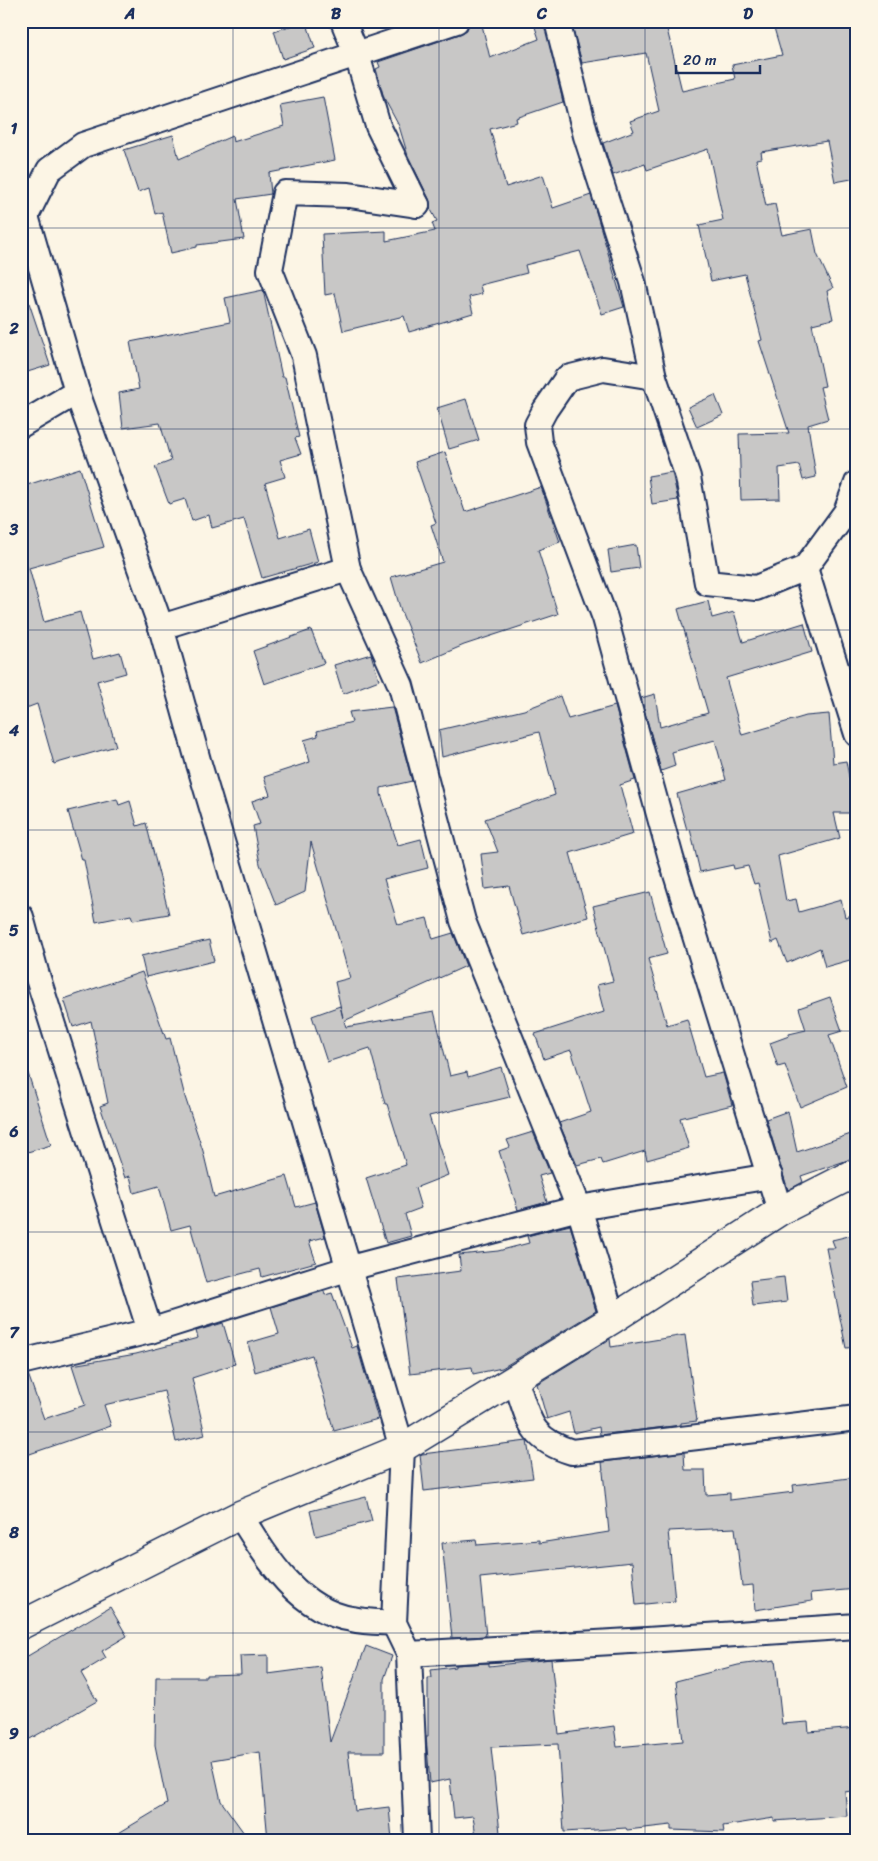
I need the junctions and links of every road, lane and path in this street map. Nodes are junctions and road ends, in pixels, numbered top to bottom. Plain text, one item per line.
1 (343, 21) edge
2 (456, 21) edge
3 (556, 21) edge
4 (357, 54) junction
5 (24, 217) edge
6 (654, 377) junction
7 (77, 392) junction
8 (21, 425) edge
9 (857, 483) edge
10 (851, 515) edge
11 (805, 568) junction
12 (348, 569) junction
13 (161, 626) junction
14 (857, 734) edge
15 (21, 917) edge
16 (29, 974) edge
17 (857, 1172) edge
18 (770, 1176) junction
19 (579, 1208) junction
20 (780, 1211) junction
21 (350, 1268) junction
22 (614, 1319) junction
23 (150, 1331) junction
24 (21, 1362) edge
25 (515, 1379) junction
26 (857, 1418) edge
27 (402, 1448) junction
28 (240, 1515) junction
29 (394, 1623) junction
30 (21, 1625) edge
31 (857, 1626) edge
32 (409, 1654) junction
33 (417, 1840) edge

1 - 4 street
2 - 4 street
3 - 6 street
4 - 5 street
4 - 12 street
5 - 7 street
6 - 11 street
6 - 18 street
7 - 8 street
7 - 13 street
9 - 10 street
10 - 11 street
11 - 14 street
12 - 13 street
12 - 19 street
13 - 21 street
15 - 16 street
16 - 23 street
17 - 20 street
18 - 19 street
18 - 20 street
19 - 21 street
19 - 22 street
20 - 22 street
21 - 23 street
21 - 27 street
22 - 25 street
23 - 24 street
25 - 26 street
25 - 27 street
27 - 28 street
27 - 29 street
28 - 29 street
28 - 30 street
29 - 32 street
31 - 32 street
32 - 33 street

